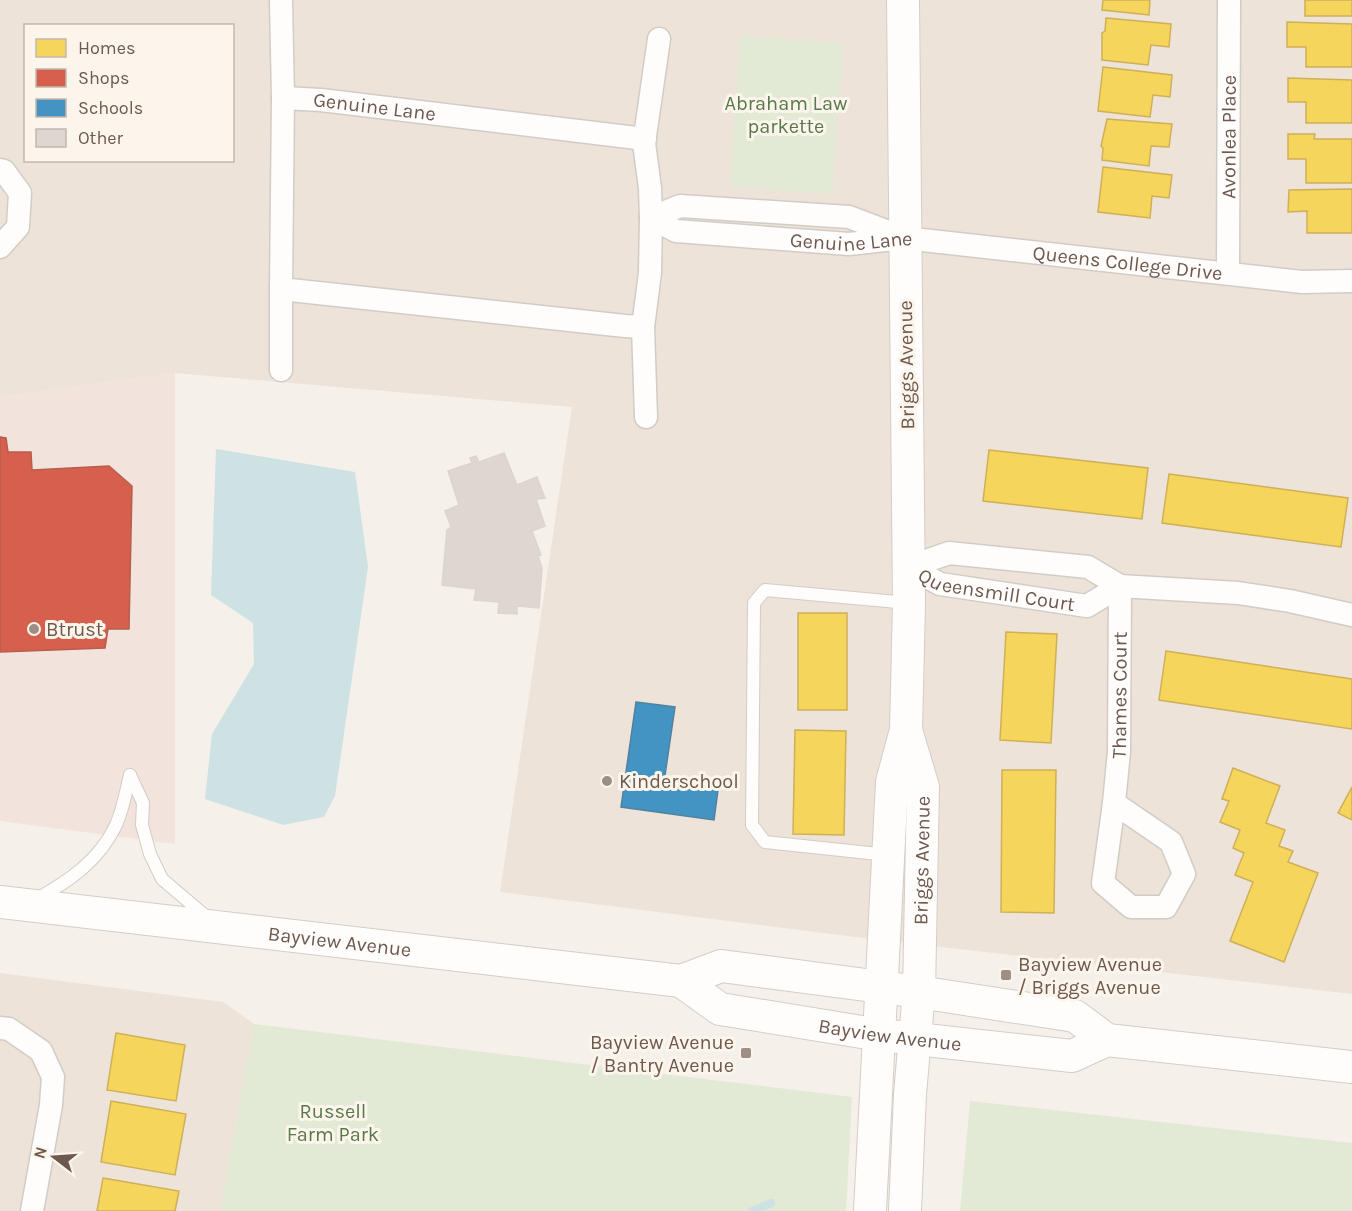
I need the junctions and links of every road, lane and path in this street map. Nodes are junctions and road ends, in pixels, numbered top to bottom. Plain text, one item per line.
1 (281, 0) edge
2 (903, 0) edge
3 (1229, 0) edge
4 (659, 39) dead end
5 (282, 98) junction
6 (645, 140) junction
7 (0, 170) edge
8 (651, 218) junction
9 (904, 238) junction
10 (0, 247) edge
11 (1228, 273) junction
12 (1352, 281) edge
13 (281, 289) junction
14 (643, 327) junction
15 (281, 370) dead end
16 (646, 417) dead end
17 (909, 567) junction
18 (1120, 586) junction
19 (909, 603) junction
20 (1352, 615) edge
21 (906, 730) junction
22 (1114, 803) junction
23 (889, 855) junction
24 (13, 903) edge
25 (219, 928) junction
26 (681, 981) junction
27 (882, 987) junction
28 (919, 992) junction
29 (0, 1028) edge
30 (880, 1035) junction
31 (914, 1038) junction
32 (1107, 1040) junction
33 (1352, 1067) edge
34 (32, 1211) edge
35 (870, 1211) edge
36 (905, 1211) edge

1 - 5 street, Genuine Lane
2 - 9 main road, Briggs Avenue
3 - 11 street, Avonlea Place
4 - 6 street
5 - 6 street, Genuine Lane
5 - 13 street, Genuine Lane
6 - 8 street
7 - 10 street
8 - 9 street, Genuine Lane
8 - 14 street
9 - 11 street, Queens College Drive
9 - 17 main road, Briggs Avenue
11 - 12 street, Queens College Drive
13 - 14 street
13 - 15 street, Genuine Lane
14 - 16 street
17 - 18 street, Queensmill Court
17 - 18 street, Queensmill Court
17 - 19 main road, Briggs Avenue
18 - 20 street, Queensmill Court
18 - 22 street, Thames Court
19 - 21 main road, Briggs Avenue
19 - 23 lane
21 - 23 main road, Briggs Avenue
21 - 28 main road, Briggs Avenue
22 - 22 street, Thames Court
23 - 27 main road, Briggs Avenue
24 - 25 main road, Bayview Avenue
24 - 25 lane
25 - 26 main road, Bayview Avenue
26 - 27 main road, Bayview Avenue
26 - 30 main road, Bayview Avenue
27 - 28 main road, Bayview Avenue
27 - 30 main road, Briggs Avenue
28 - 31 main road, Briggs Avenue
28 - 32 main road, Bayview Avenue
29 - 34 street
30 - 31 main road, Bayview Avenue
30 - 35 main road, Briggs Avenue
31 - 32 main road, Bayview Avenue
31 - 36 main road, Briggs Avenue
32 - 33 main road

